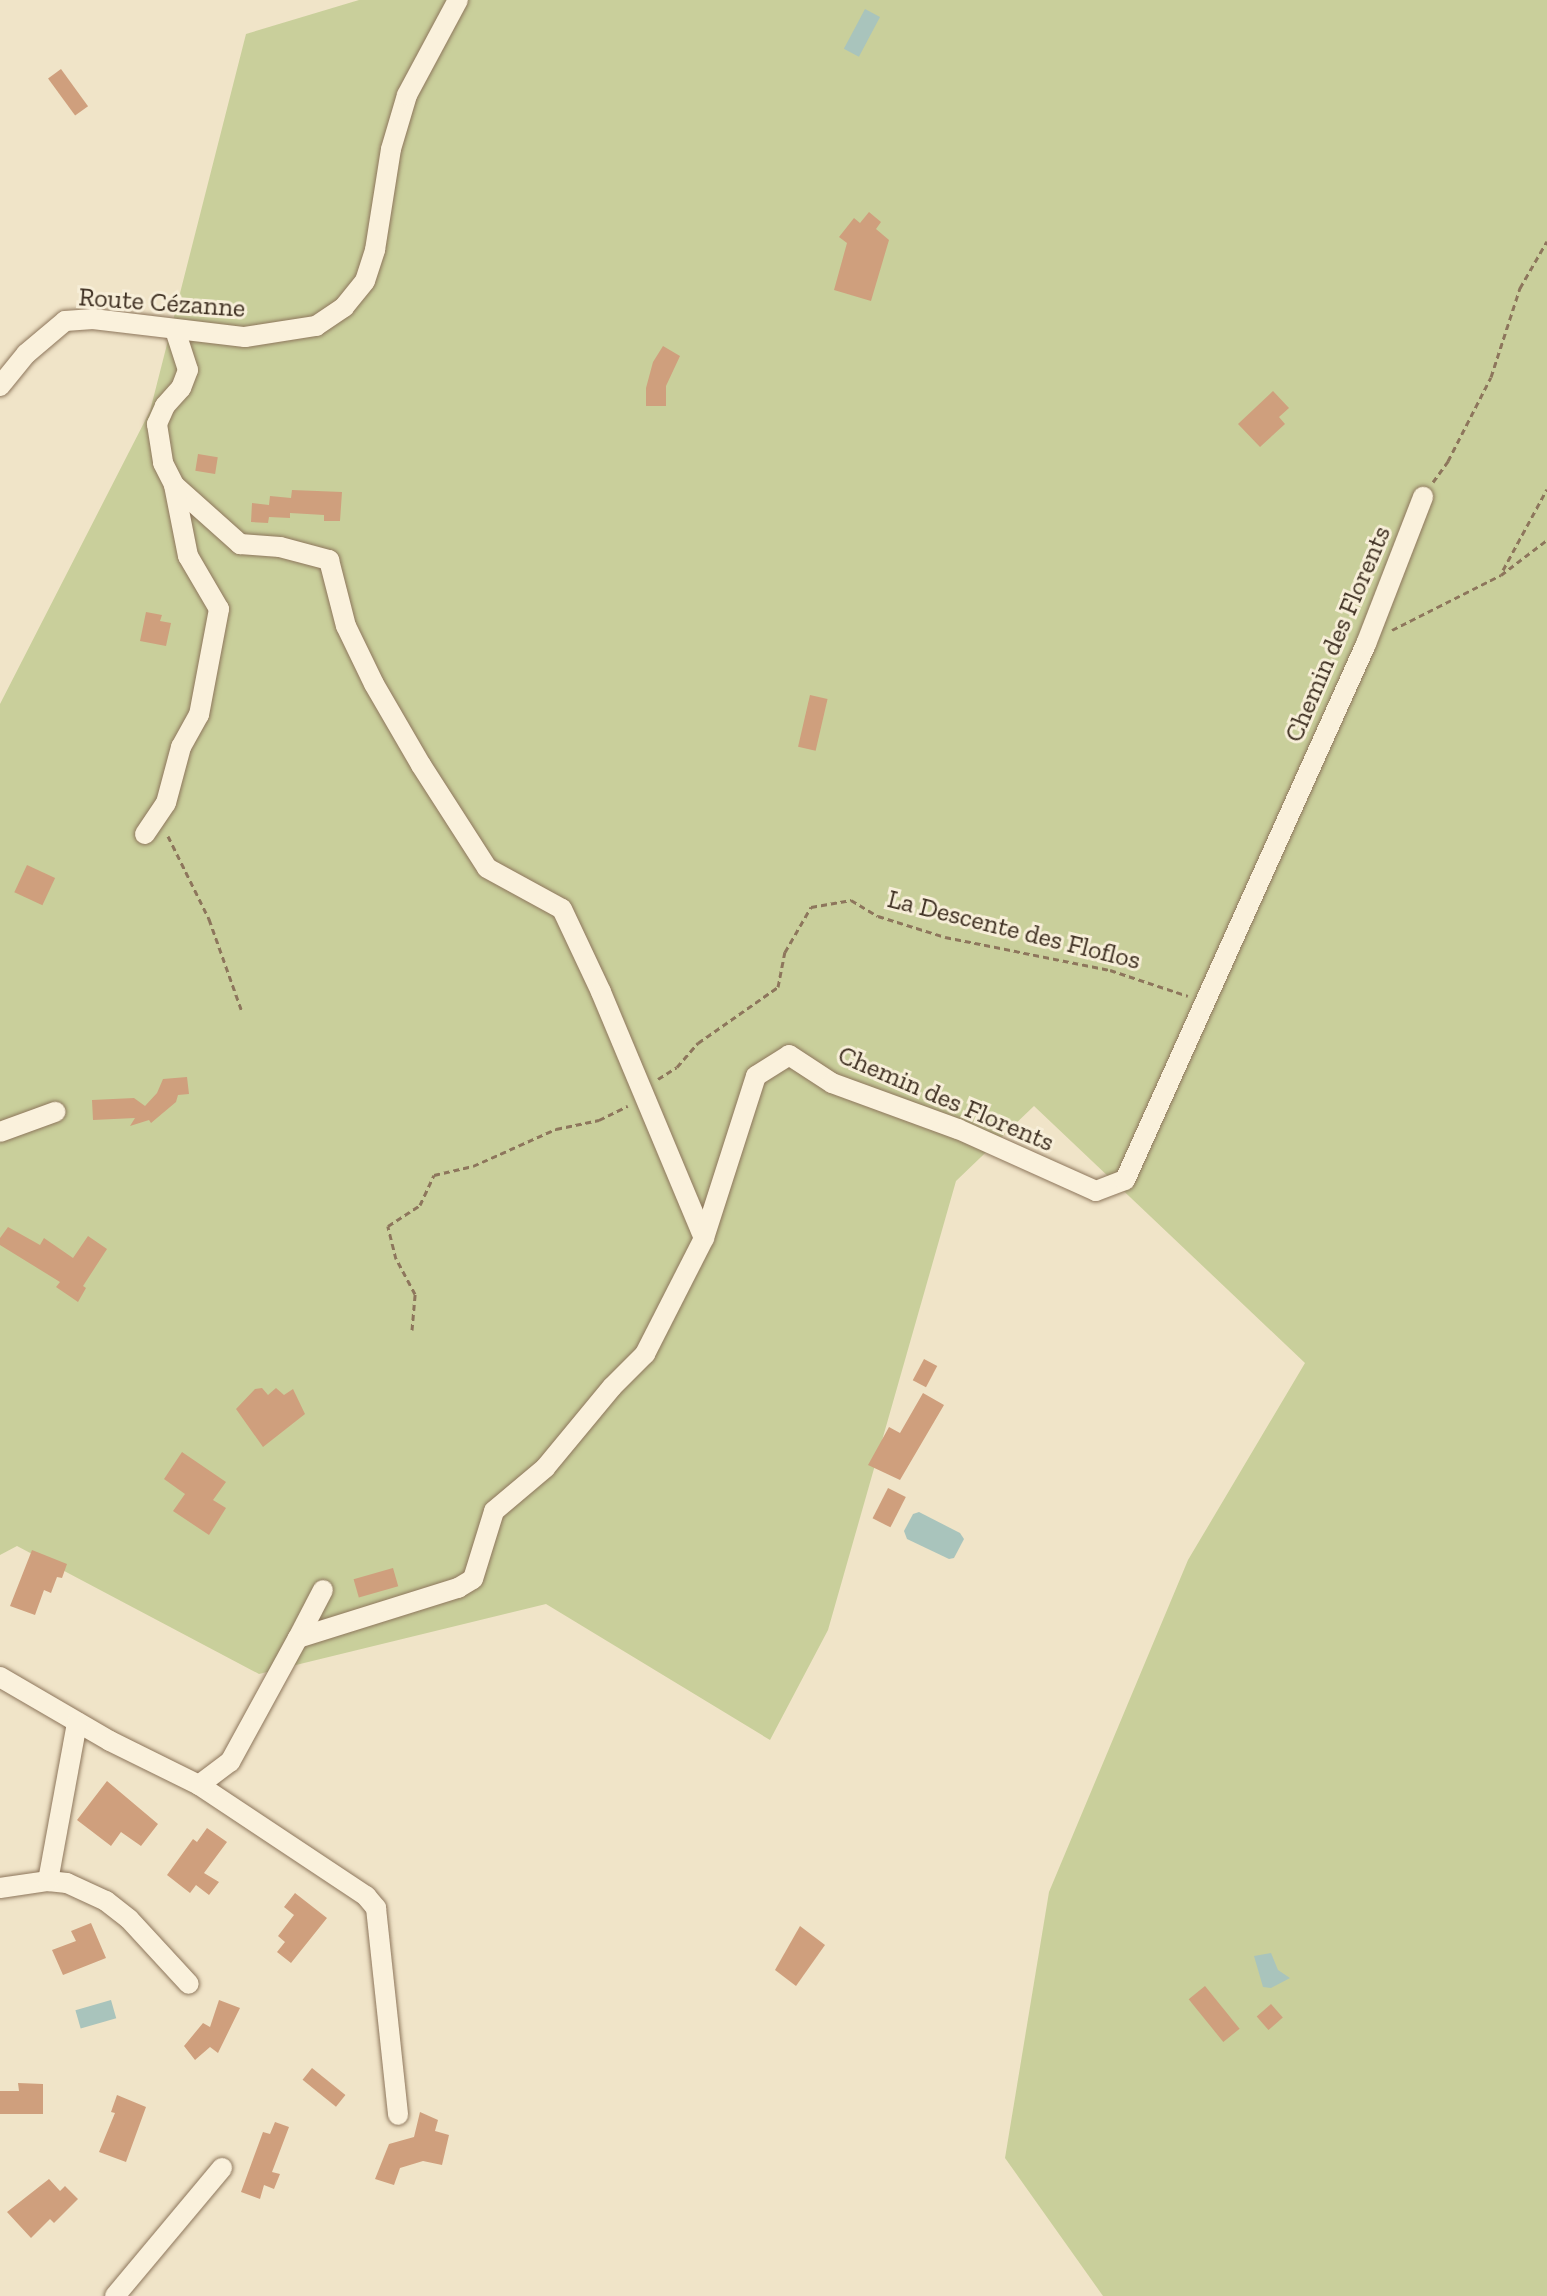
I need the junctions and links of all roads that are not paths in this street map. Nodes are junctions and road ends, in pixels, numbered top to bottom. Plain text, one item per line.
1 (458, 0) edge
2 (175, 330) junction
3 (0, 386) edge
4 (174, 485) junction
5 (1423, 497) road end
6 (145, 834) dead end
7 (55, 1112) dead end
8 (0, 1132) edge
9 (704, 1238) junction
10 (323, 1590) dead end
11 (298, 1638) junction
12 (0, 1677) edge
13 (77, 1723) junction
14 (199, 1785) junction
15 (48, 1881) junction
16 (0, 1888) edge
17 (189, 1984) dead end
18 (398, 2115) dead end
19 (222, 2168) dead end
20 (115, 2296) edge

1 - 2 street, Route Cézanne
2 - 3 street, Route Cézanne
2 - 4 street
4 - 6 street
4 - 9 street
5 - 9 street, Chemin des Florents
7 - 8 street
9 - 11 street, Chemin des Florents
10 - 11 street
11 - 14 street
12 - 13 street
13 - 14 street
13 - 15 street
14 - 18 street
15 - 16 street
15 - 17 street
19 - 20 street

